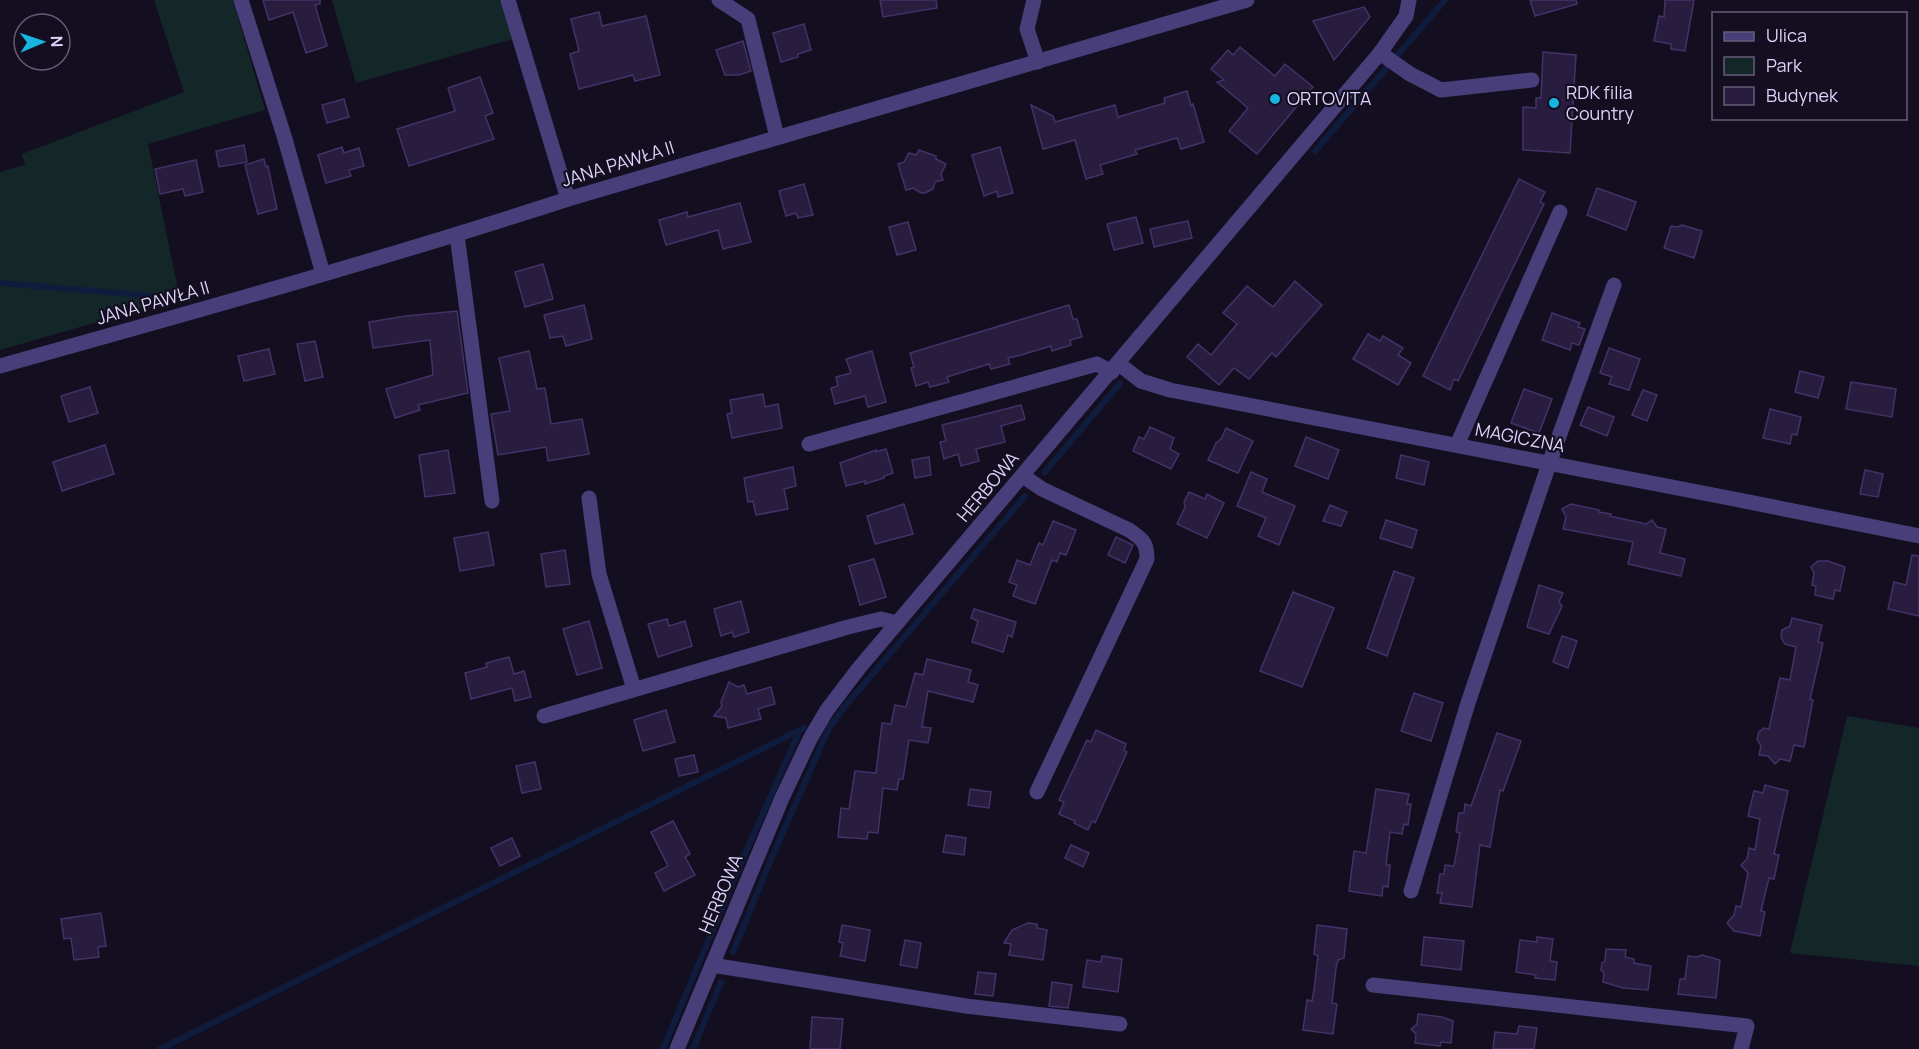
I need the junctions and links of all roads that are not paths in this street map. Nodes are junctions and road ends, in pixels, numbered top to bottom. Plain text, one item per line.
1 (242, 0) edge
2 (508, 0) edge
3 (719, 0) edge
4 (1034, 0) edge
5 (1247, 0) edge
6 (1409, 0) edge
7 (1380, 53) junction
8 (1038, 62) junction
9 (1532, 80) dead end
10 (777, 137) junction
11 (568, 199) junction
12 (1560, 212) dead end
13 (458, 235) junction
14 (323, 274) junction
15 (1614, 285) dead end
16 (0, 366) edge
17 (1115, 368) junction
18 (809, 444) dead end
19 (1457, 445) junction
20 (1549, 464) junction
21 (1023, 476) junction
22 (589, 498) dead end
23 (492, 501) dead end
24 (1919, 536) edge
25 (897, 623) junction
26 (634, 689) junction
27 (544, 716) dead end
28 (1037, 792) dead end
29 (1411, 891) dead end
30 (712, 965) junction
31 (1373, 985) dead end
32 (1120, 1024) dead end
33 (677, 1049) edge
34 (1742, 1049) edge

1 - 14 street
2 - 11 street
3 - 10 street
4 - 8 street
5 - 8 street, JANA PAWŁA II
6 - 7 street, HERBOWA
7 - 9 street
7 - 17 street, HERBOWA
8 - 10 street, JANA PAWŁA II
10 - 11 street, JANA PAWŁA II
11 - 13 street, JANA PAWŁA II
12 - 19 street
13 - 14 street, JANA PAWŁA II
13 - 23 street
14 - 16 street, JANA PAWŁA II
15 - 20 street
17 - 18 street
17 - 19 street, MAGICZNA
17 - 21 street, HERBOWA
19 - 20 street, MAGICZNA
20 - 24 street, MAGICZNA
20 - 29 street
21 - 25 street, HERBOWA
21 - 28 street
22 - 26 street
25 - 26 street
25 - 30 street, HERBOWA
26 - 27 street
30 - 32 street
30 - 33 street, HERBOWA
31 - 34 street

